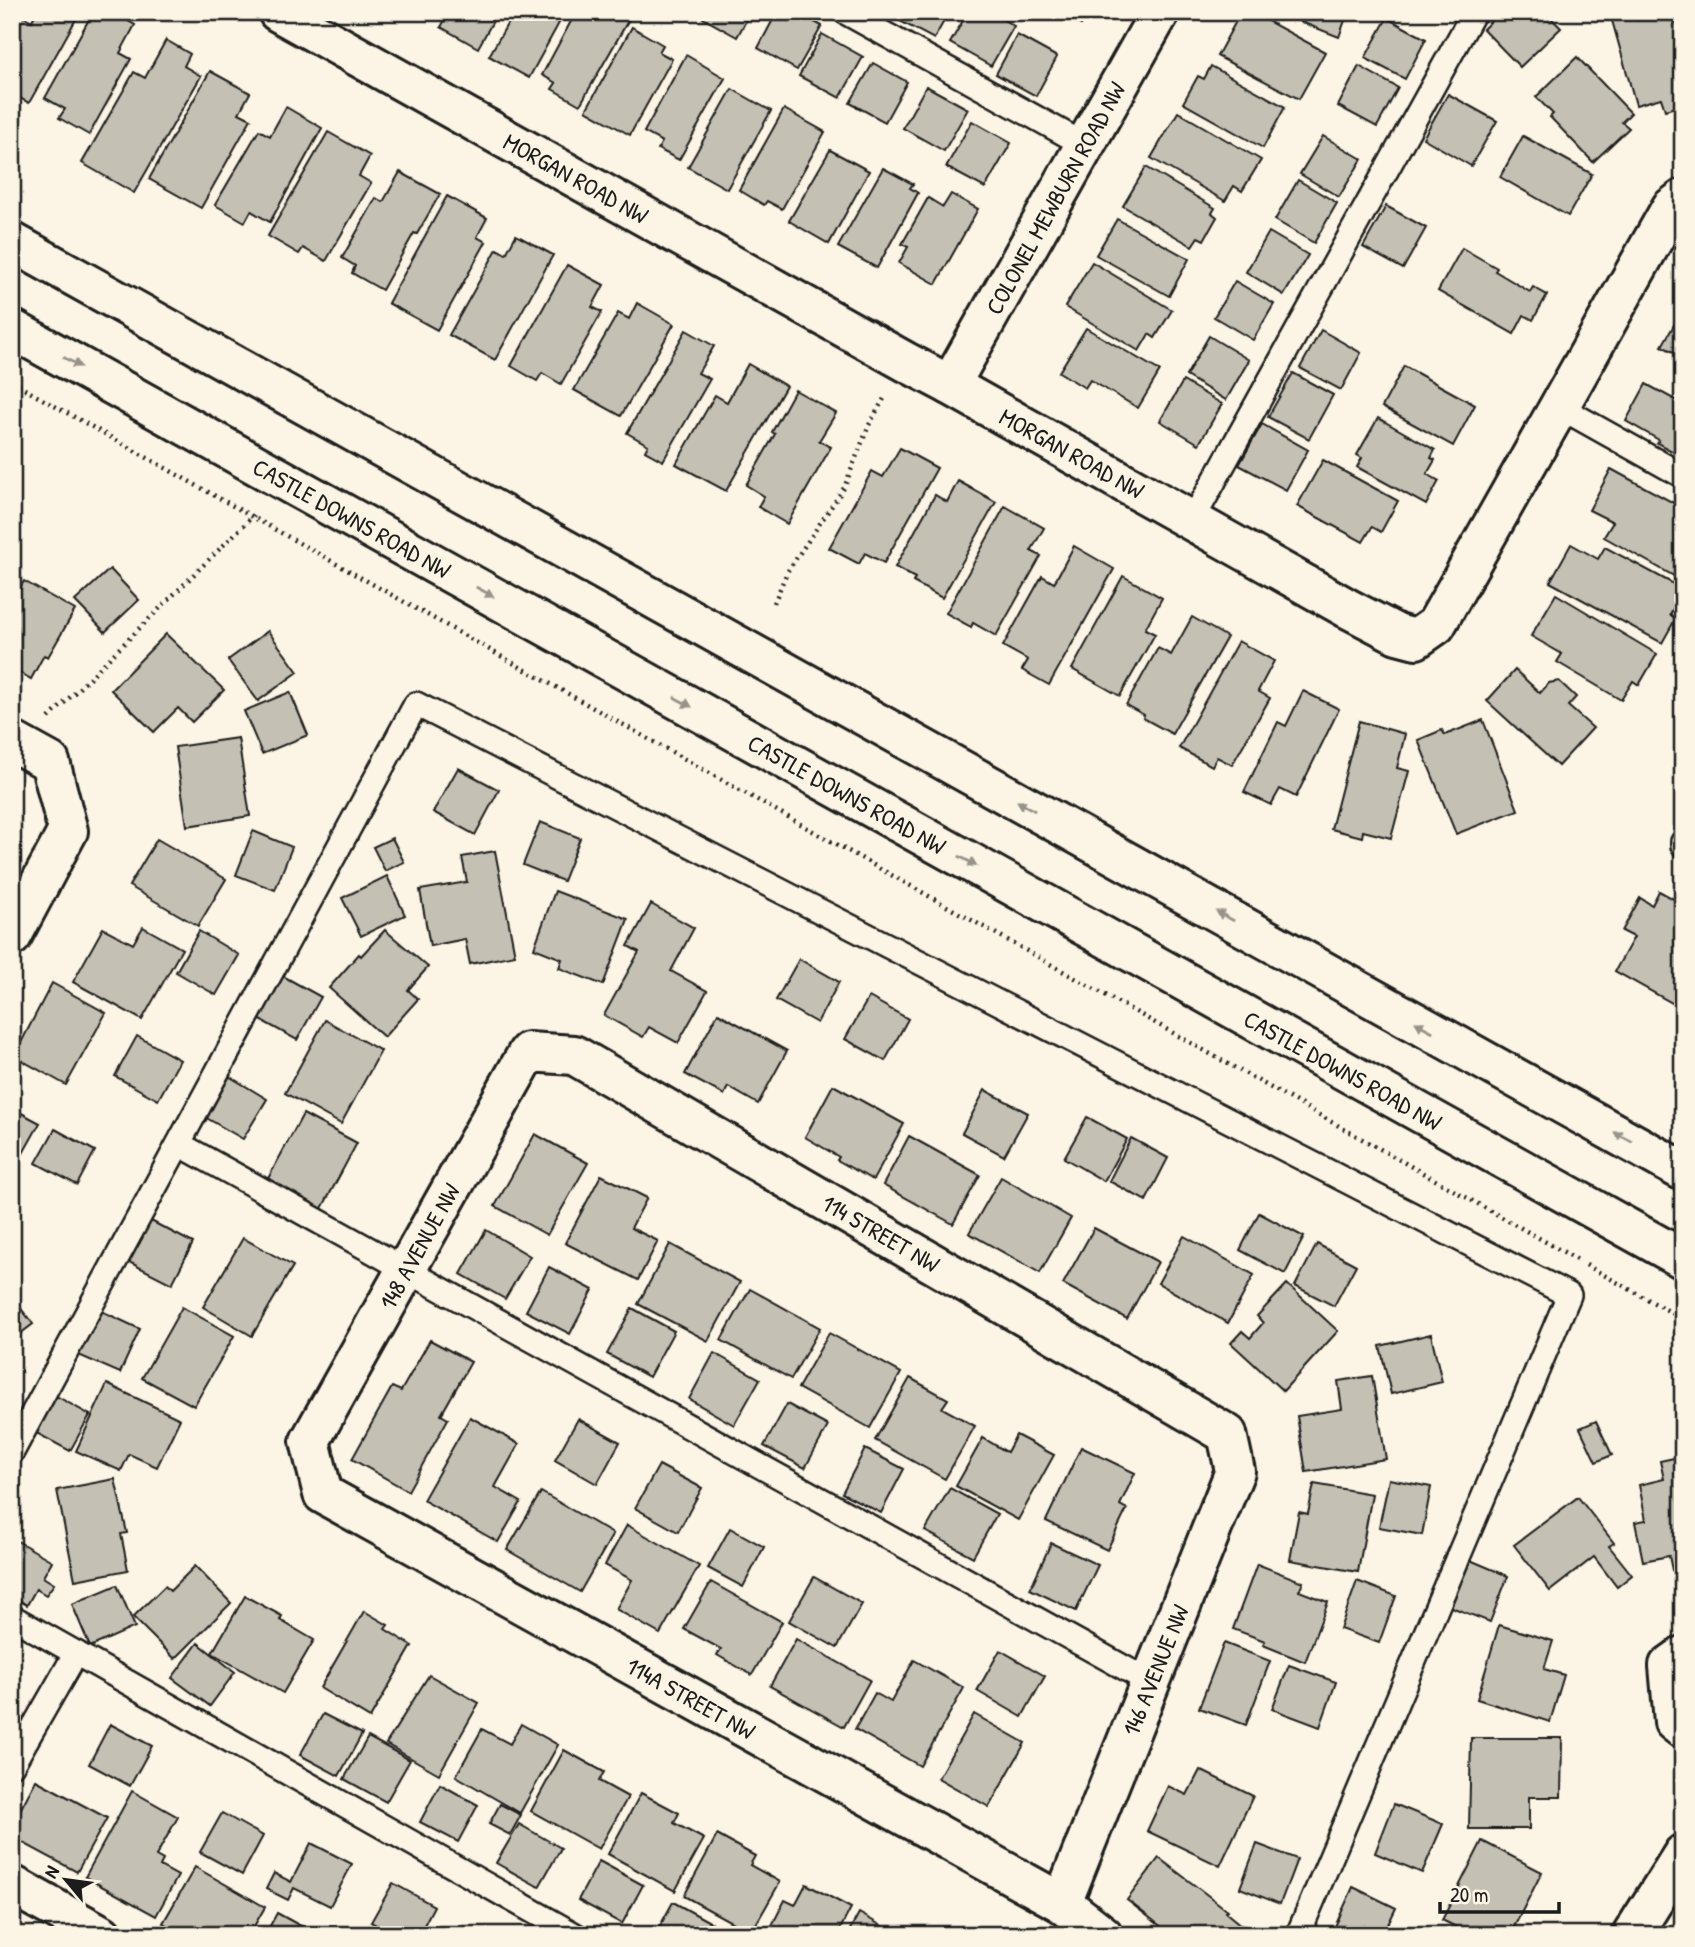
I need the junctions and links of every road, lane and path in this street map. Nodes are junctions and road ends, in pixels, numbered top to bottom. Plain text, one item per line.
1 (278, 12) edge
2 (845, 12) edge
3 (1160, 12) edge
4 (1474, 12) edge
5 (1085, 145) junction
6 (1683, 199) edge
7 (12, 242) edge
8 (12, 329) edge
9 (906, 362) junction
10 (12, 382) edge
11 (950, 385) junction
12 (1558, 406) junction
13 (1683, 476) edge
14 (254, 515) junction
15 (1192, 521) junction
16 (774, 603) dead end
17 (28, 750) edge
18 (12, 936) edge
19 (528, 1052) joint
20 (179, 1144) junction
21 (1683, 1171) edge
22 (1683, 1259) edge
23 (406, 1270) junction
24 (1683, 1319) edge
25 (1227, 1434) joint
26 (310, 1441) joint
27 (12, 1452) edge
28 (12, 1617) edge
29 (76, 1653) junction
30 (1683, 1656) edge
31 (1150, 1682) junction
32 (1683, 1729) edge
33 (12, 1765) edge
34 (1683, 1854) edge
35 (12, 1885) edge
36 (1062, 1903) junction
37 (102, 1935) edge
38 (575, 1935) edge
39 (1103, 1935) edge
40 (1298, 1935) edge
41 (1632, 1935) edge

1 - 9 street, MORGAN ROAD NW
2 - 5 lane
3 - 5 street, COLONEL MEWBURN ROAD NW
4 - 15 lane
5 - 11 street, COLONEL MEWBURN ROAD NW
6 - 12 street, MORGAN ROAD NW
21 -> 7 street
8 -> 22 street, CASTLE DOWNS ROAD NW
9 - 11 street, MORGAN ROAD NW
9 - 16 path
10 - 14 path
11 - 15 street, MORGAN ROAD NW
12 - 13 lane
12 - 15 street, MORGAN ROAD NW
14 - 17 path
14 - 24 path
17 - 18 street
19 - 23 street, 148 AVENUE NW
19 - 25 street, 114 STREET NW
20 - 23 lane
20 - 27 lane
20 - 40 lane
23 - 26 street, 148 AVENUE NW
23 - 31 lane
25 - 31 street, 146 AVENUE NW
26 - 36 street, 114A STREET NW
28 - 29 lane
29 - 33 lane
29 - 38 lane
30 - 32 street
31 - 36 street, 146 AVENUE NW
34 - 41 street
35 - 37 street
36 - 39 street, 114A STREET NW

